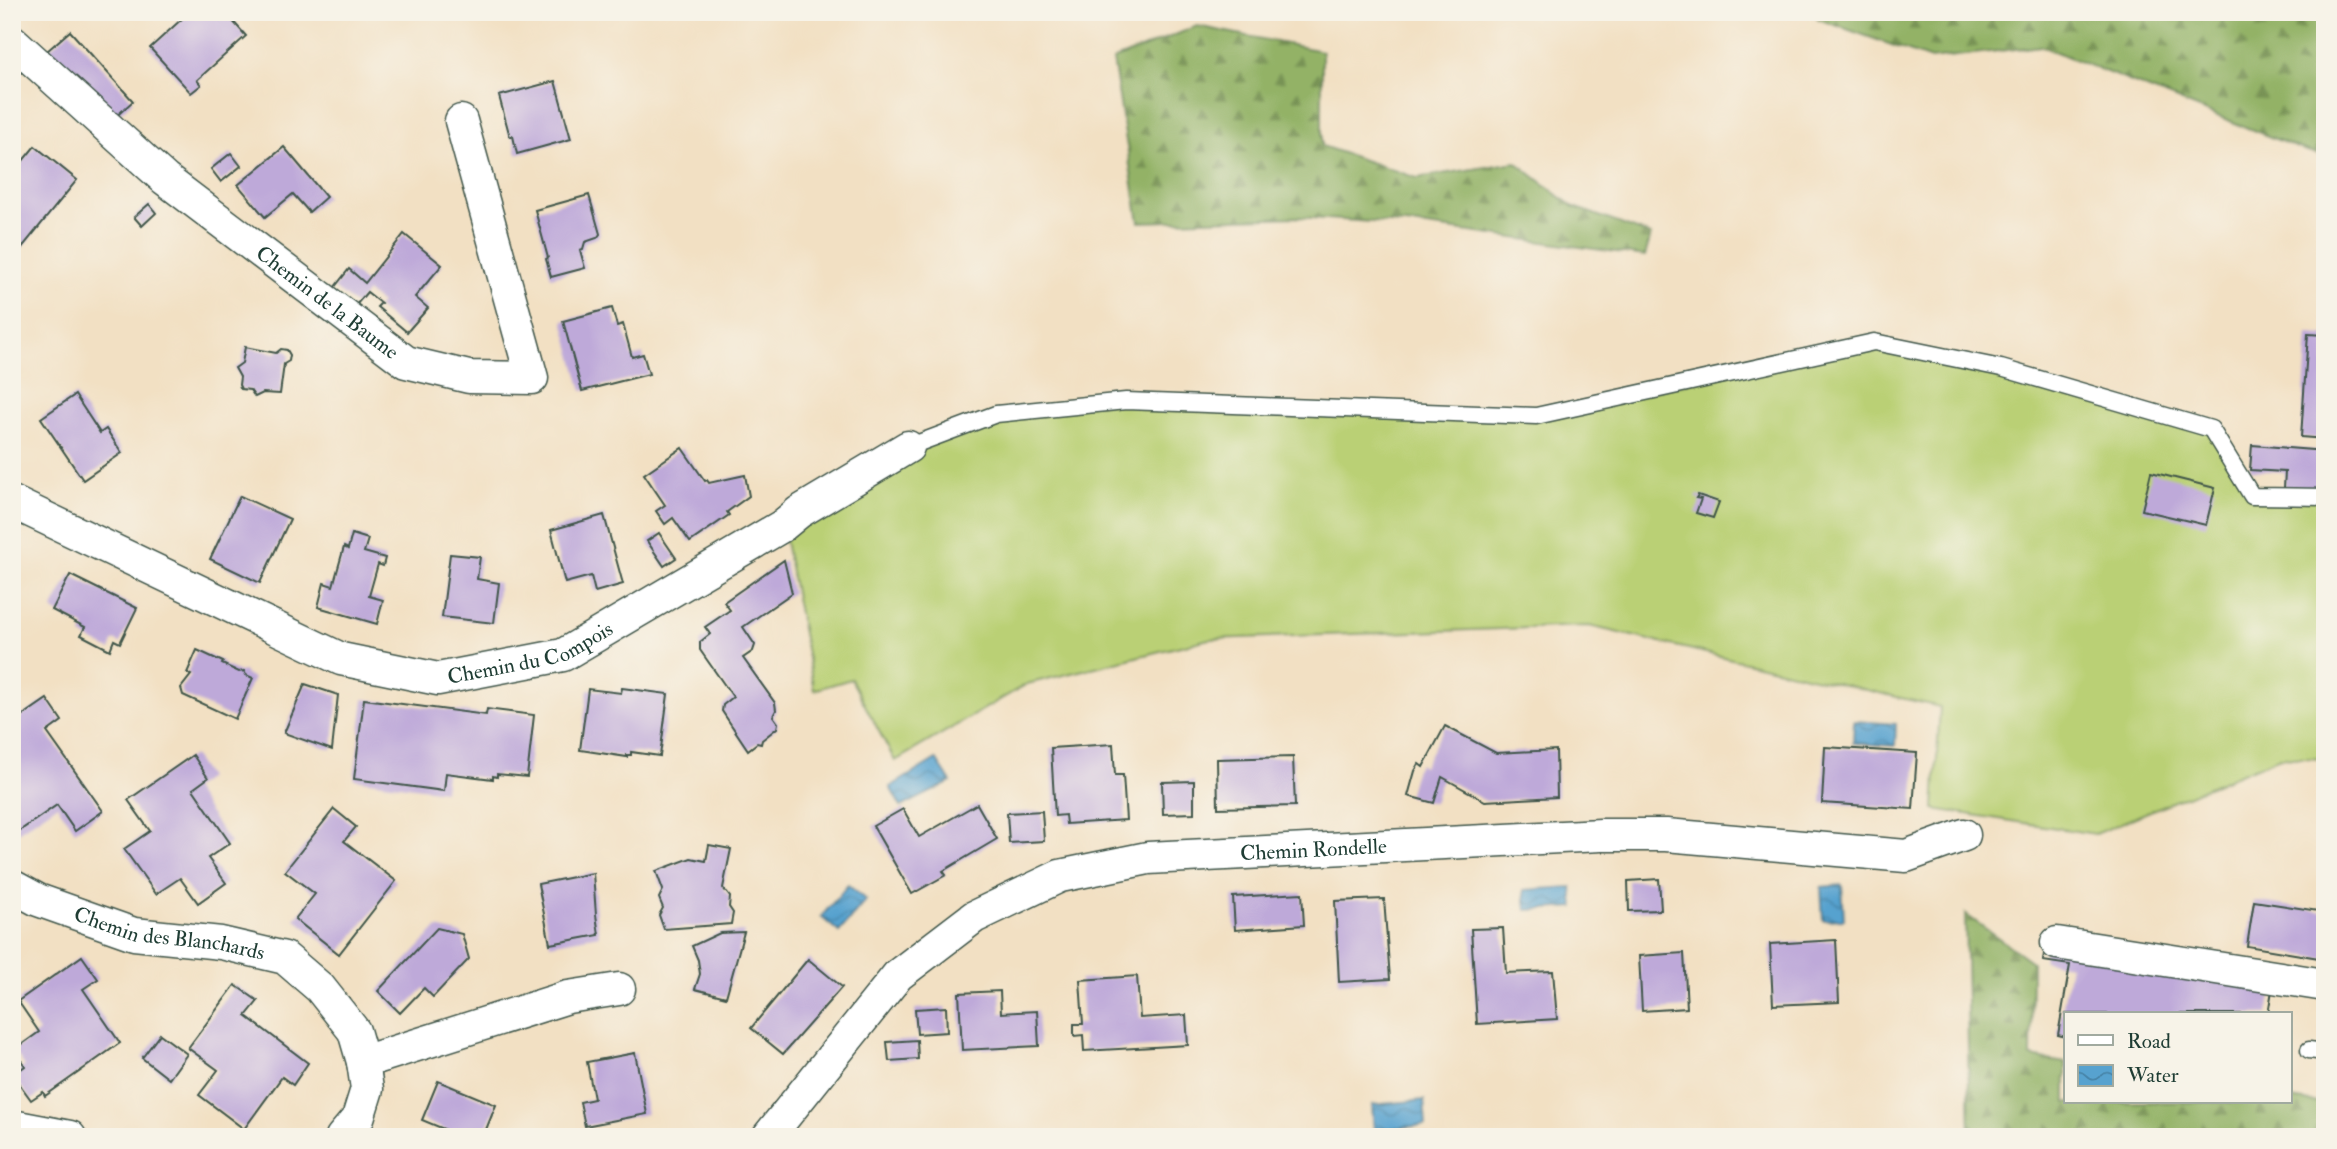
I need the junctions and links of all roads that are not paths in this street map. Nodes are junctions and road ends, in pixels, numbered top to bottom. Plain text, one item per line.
1 (12, 41) edge
2 (461, 121) dead end
3 (908, 447) joint
4 (2325, 497) edge
5 (12, 502) edge
6 (1964, 835) dead end
7 (12, 886) edge
8 (2057, 943) dead end
9 (2325, 985) edge
10 (620, 989) dead end
11 (363, 1062) junction
12 (12, 1126) edge
13 (70, 1137) edge
14 (342, 1137) edge
15 (768, 1137) edge

1 - 2 street, Chemin de la Baume
3 - 4 lane
3 - 5 street, Chemin du Compois
6 - 15 street, Chemin Rondelle
7 - 11 street, Chemin des Blanchards
8 - 9 street
10 - 11 street
11 - 14 street, Chemin des Blanchards
12 - 13 street

